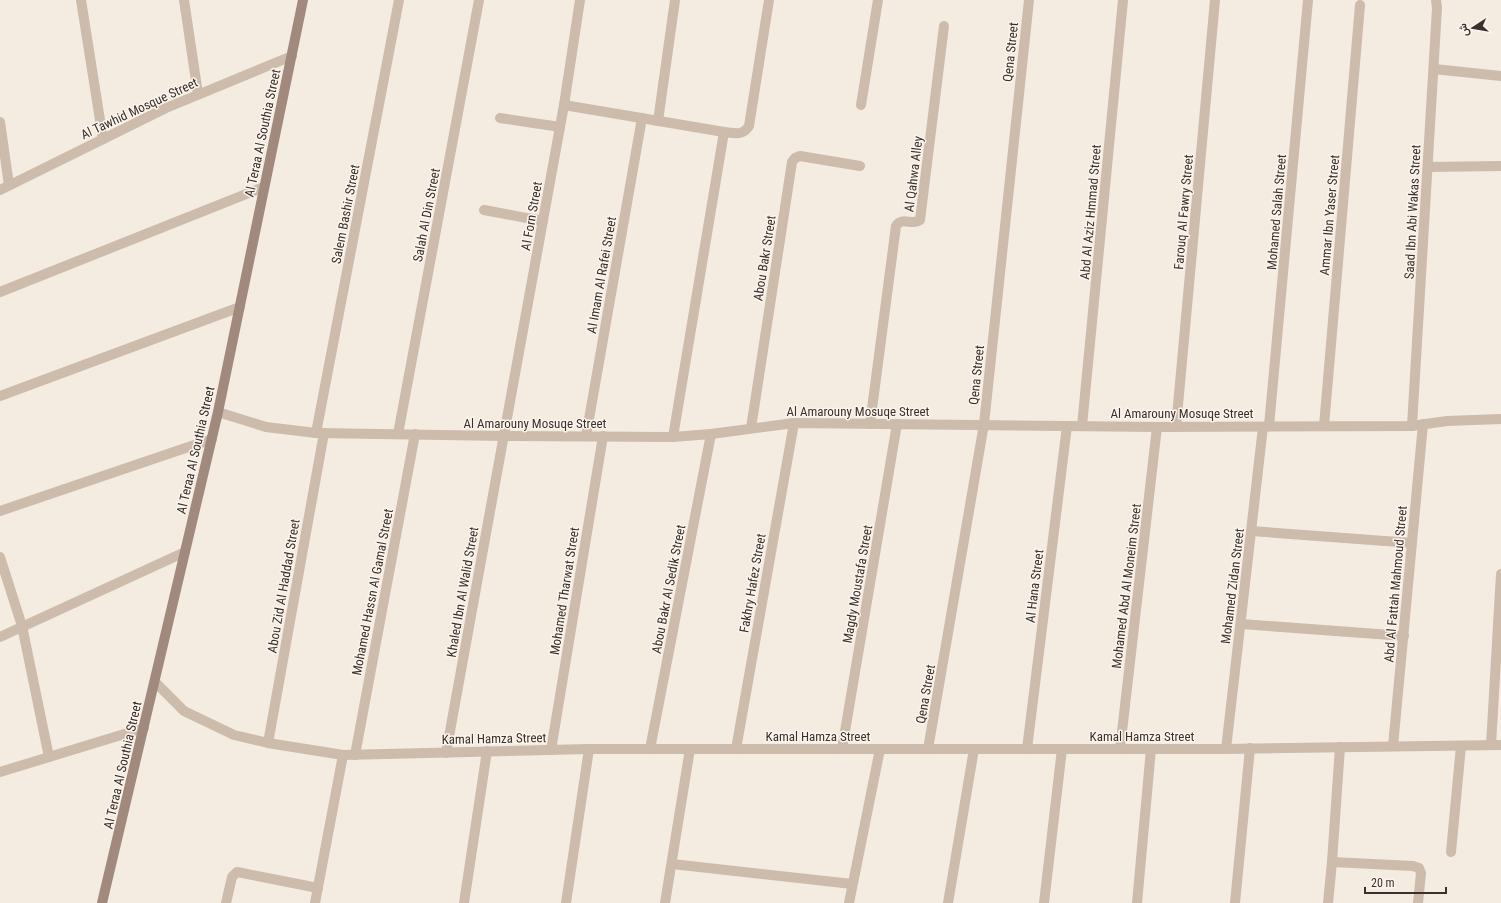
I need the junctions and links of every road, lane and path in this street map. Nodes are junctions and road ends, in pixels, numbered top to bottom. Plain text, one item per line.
1 (81, 0) edge
2 (184, 0) edge
3 (303, 0) edge
4 (399, 0) edge
5 (479, 0) edge
6 (580, 0) edge
7 (675, 0) edge
8 (769, 0) edge
9 (878, 0) edge
10 (1029, 0) edge
11 (1123, 0) edge
12 (1215, 0) edge
13 (1308, 0) edge
14 (1436, 0) edge
15 (1360, 5) dead end
16 (944, 26) dead end
17 (292, 56) junction
18 (1434, 69) junction
19 (1501, 76) edge
20 (198, 94) junction
21 (564, 105) junction
22 (861, 105) dead end
23 (500, 118) dead end
24 (642, 118) junction
25 (658, 121) junction
26 (0, 122) edge
27 (560, 127) junction
28 (724, 132) junction
29 (103, 138) junction
30 (860, 166) dead end
31 (1501, 166) edge
32 (1428, 167) junction
33 (9, 185) junction
34 (264, 187) junction
35 (0, 190) edge
36 (484, 210) dead end
37 (543, 221) junction
38 (0, 292) edge
39 (240, 307) junction
40 (0, 396) edge
41 (218, 412) junction
42 (1501, 419) edge
43 (794, 423) junction
44 (870, 424) junction
45 (898, 424) junction
46 (984, 424) junction
47 (1423, 424) junction
48 (1067, 426) junction
49 (1082, 426) junction
50 (1266, 426) junction
51 (1324, 426) junction
52 (1412, 426) junction
53 (1158, 427) junction
54 (1176, 427) junction
55 (751, 428) junction
56 (320, 433) junction
57 (398, 434) junction
58 (415, 434) junction
59 (711, 434) junction
60 (504, 436) junction
61 (586, 436) junction
62 (603, 436) junction
63 (673, 436) junction
64 (212, 439) junction
65 (0, 511) edge
66 (1251, 531) junction
67 (1412, 543) junction
68 (185, 552) junction
69 (0, 557) edge
70 (1501, 574) edge
71 (1241, 624) junction
72 (22, 626) junction
73 (1404, 636) junction
74 (0, 637) edge
75 (155, 682) junction
76 (144, 728) junction
77 (268, 743) junction
78 (1490, 745) junction
79 (1501, 745) edge
80 (1393, 746) junction
81 (1461, 746) junction
82 (1340, 747) junction
83 (1250, 748) junction
84 (589, 749) junction
85 (650, 749) junction
86 (690, 749) junction
87 (736, 749) junction
88 (842, 749) junction
89 (880, 749) junction
90 (928, 749) junction
91 (974, 749) junction
92 (1027, 749) junction
93 (1062, 749) junction
94 (1120, 749) junction
95 (1151, 749) junction
96 (1226, 749) junction
97 (551, 750) junction
98 (446, 752) junction
99 (487, 752) junction
100 (343, 755) junction
101 (355, 755) junction
102 (49, 757) junction
103 (0, 772) edge
104 (1451, 852) dead end
105 (1332, 862) junction
106 (672, 864) junction
107 (852, 884) junction
108 (318, 888) junction
109 (102, 903) edge
110 (226, 903) edge
111 (315, 903) edge
112 (464, 903) edge
113 (566, 903) edge
114 (665, 903) edge
115 (849, 903) edge
116 (948, 903) edge
117 (1044, 903) edge
118 (1137, 903) edge
119 (1235, 903) edge
120 (1328, 903) edge
121 (1418, 903) edge

1 - 29 street
2 - 20 street
3 - 17 street, Al Teraa Al Southia Street
4 - 56 street, Salem Bashir Street
5 - 57 street, Salah Al Din Street
6 - 21 street, Al Forn Street
7 - 25 street
8 - 28 street
9 - 22 street
10 - 46 street, Qena Street
11 - 49 street, Abd Al Aziz Hmmad Street
12 - 54 street, Farouq Al Fawry Street
13 - 50 street, Mohamed Salah Street
14 - 18 street, Saad Ibn Abi Wakas Street
15 - 51 street, Ammar Ibn Yaser Street
16 - 44 street, Al Qahwa Alley
17 - 20 street, Al Tawhid Mosque Street
17 - 34 street, Al Teraa Al Southia Street
18 - 19 street
18 - 32 street, Saad Ibn Abi Wakas Street
20 - 29 street, Al Tawhid Mosque Street
21 - 24 street
21 - 27 street, Al Forn Street
23 - 27 street
24 - 25 street
24 - 61 street, Al Imam Al Rafei Street
25 - 28 street
26 - 33 street
27 - 37 street, Al Forn Street
28 - 63 street
29 - 33 street, Al Tawhid Mosque Street
30 - 55 street, Abou Bakr Street
31 - 32 street
32 - 52 street, Saad Ibn Abi Wakas Street
33 - 35 street, Al Tawhid Mosque Street
34 - 38 street
34 - 39 street, Al Teraa Al Southia Street
36 - 37 street
37 - 60 street, Al Forn Street
39 - 40 street
39 - 41 street, Al Teraa Al Southia Street
41 - 56 street, Al Amarouny Mosuqe Street
41 - 64 street, Al Teraa Al Southia Street
42 - 47 street, Al Amarouny Mosuqe Street
43 - 44 street, Al Amarouny Mosuqe Street
43 - 55 street, Al Amarouny Mosuqe Street
43 - 87 street, Fakhry Hafez Street
44 - 45 street, Al Amarouny Mosuqe Street
45 - 46 street, Al Amarouny Mosuqe Street
45 - 88 street, Magdy Moustafa Street
46 - 48 street, Al Amarouny Mosuqe Street
46 - 90 street, Qena Street
47 - 52 street, Al Amarouny Mosuqe Street
47 - 67 street, Abd Al Fattah Mahmoud Street
48 - 49 street, Al Amarouny Mosuqe Street
48 - 92 street, Al Hana Street
49 - 53 street, Al Amarouny Mosuqe Street
50 - 51 street, Al Amarouny Mosuqe Street
50 - 54 street, Al Amarouny Mosuqe Street
50 - 66 street, Mohamed Zidan Street
51 - 52 street, Al Amarouny Mosuqe Street
53 - 54 street, Al Amarouny Mosuqe Street
53 - 94 street, Mohamed Abd Al Moneim Street
55 - 59 street, Al Amarouny Mosuqe Street
56 - 57 street, Al Amarouny Mosuqe Street
56 - 77 street, Abou Zid Al Haddad Street
57 - 58 street, Al Amarouny Mosuqe Street
58 - 60 street, Al Amarouny Mosuqe Street
58 - 101 street, Mohamed Hassn Al Gamal Street
59 - 63 street, Al Amarouny Mosuqe Street
59 - 85 street, Abou Bakr Al Sedik Street
60 - 61 street, Al Amarouny Mosuqe Street
60 - 98 street, Khaled Ibn Al Walid Street
61 - 62 street, Al Amarouny Mosuqe Street
62 - 63 street, Al Amarouny Mosuqe Street
62 - 97 street, Mohamed Tharwat Street
64 - 65 street
64 - 68 street, Al Teraa Al Southia Street
66 - 67 street
66 - 71 street, Mohamed Zidan Street
67 - 73 street, Abd Al Fattah Mahmoud Street
68 - 72 street
68 - 75 street, Al Teraa Al Southia Street
69 - 72 street
70 - 78 street
71 - 73 street
71 - 96 street, Mohamed Zidan Street
72 - 74 street
72 - 102 street
73 - 80 street, Abd Al Fattah Mahmoud Street
75 - 76 street, Al Teraa Al Southia Street
75 - 77 street, Kamal Hamza Street
76 - 102 street
76 - 109 street, Al Teraa Al Southia Street
77 - 100 street, Kamal Hamza Street
78 - 79 street, Kamal Hamza Street
78 - 81 street, Kamal Hamza Street
80 - 81 street, Kamal Hamza Street
80 - 82 street, Kamal Hamza Street
81 - 104 street
82 - 83 street, Kamal Hamza Street
82 - 105 street
83 - 96 street, Kamal Hamza Street
83 - 119 street
84 - 85 street, Kamal Hamza Street
84 - 97 street, Kamal Hamza Street
84 - 113 street
85 - 86 street, Kamal Hamza Street
86 - 87 street, Kamal Hamza Street
86 - 106 street
87 - 88 street, Kamal Hamza Street
88 - 89 street, Kamal Hamza Street
89 - 90 street, Kamal Hamza Street
89 - 107 street
90 - 91 street, Kamal Hamza Street
91 - 92 street, Kamal Hamza Street
91 - 116 street
92 - 93 street, Kamal Hamza Street
93 - 94 street, Kamal Hamza Street
93 - 117 street
94 - 95 street, Kamal Hamza Street
95 - 96 street, Kamal Hamza Street
95 - 118 street
97 - 99 street, Kamal Hamza Street
98 - 99 street, Kamal Hamza Street
98 - 101 street, Kamal Hamza Street
99 - 112 street
100 - 101 street, Kamal Hamza Street
100 - 108 street
102 - 103 street
105 - 120 street
105 - 121 street
106 - 107 street
106 - 114 street
107 - 115 street
108 - 110 street
108 - 111 street

